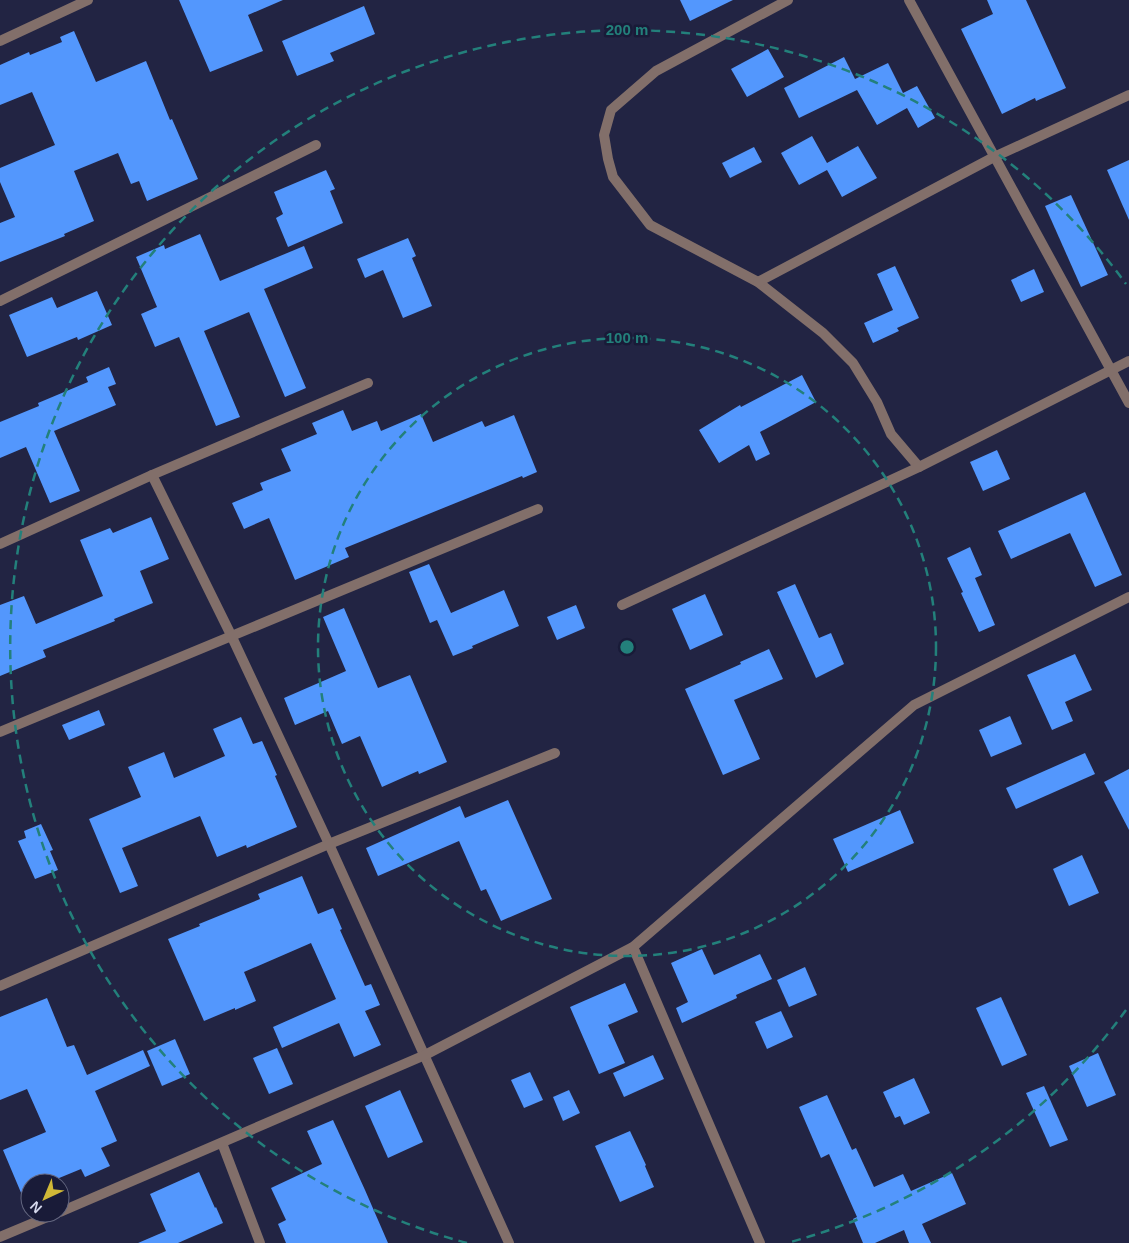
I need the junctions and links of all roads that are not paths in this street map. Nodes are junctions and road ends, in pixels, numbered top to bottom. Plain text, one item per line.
1 (88, 0) edge
2 (788, 0) edge
3 (909, 0) edge
4 (0, 42) edge
5 (1129, 95) edge
6 (316, 146) dead end
7 (994, 156) junction
8 (758, 282) junction
9 (0, 301) edge
10 (1129, 361) edge
11 (1110, 370) junction
12 (368, 383) dead end
13 (1129, 402) edge
14 (919, 467) junction
15 (152, 475) junction
16 (538, 509) dead end
17 (0, 544) edge
18 (1128, 601) edge
19 (622, 605) dead end
20 (231, 635) junction
21 (0, 732) edge
22 (555, 752) dead end
23 (329, 844) junction
24 (632, 947) junction
25 (0, 986) edge
26 (425, 1056) junction
27 (222, 1143) junction
28 (70, 1207) edge
29 (33, 1223) edge
30 (0, 1237) edge
31 (260, 1243) edge
32 (509, 1243) edge
33 (760, 1243) edge

1 - 4 street
2 - 8 street
3 - 7 street
5 - 7 street
6 - 9 street
7 - 8 street
7 - 11 street
8 - 14 street
10 - 11 street
11 - 13 street
11 - 14 street
12 - 15 street
14 - 19 street
15 - 17 street
15 - 20 street
16 - 20 street
18 - 24 street
20 - 21 street
20 - 23 street
22 - 23 street
23 - 25 street
23 - 26 street
24 - 26 street
24 - 33 street
26 - 27 street
26 - 32 street
27 - 28 street
27 - 31 street
29 - 30 street

